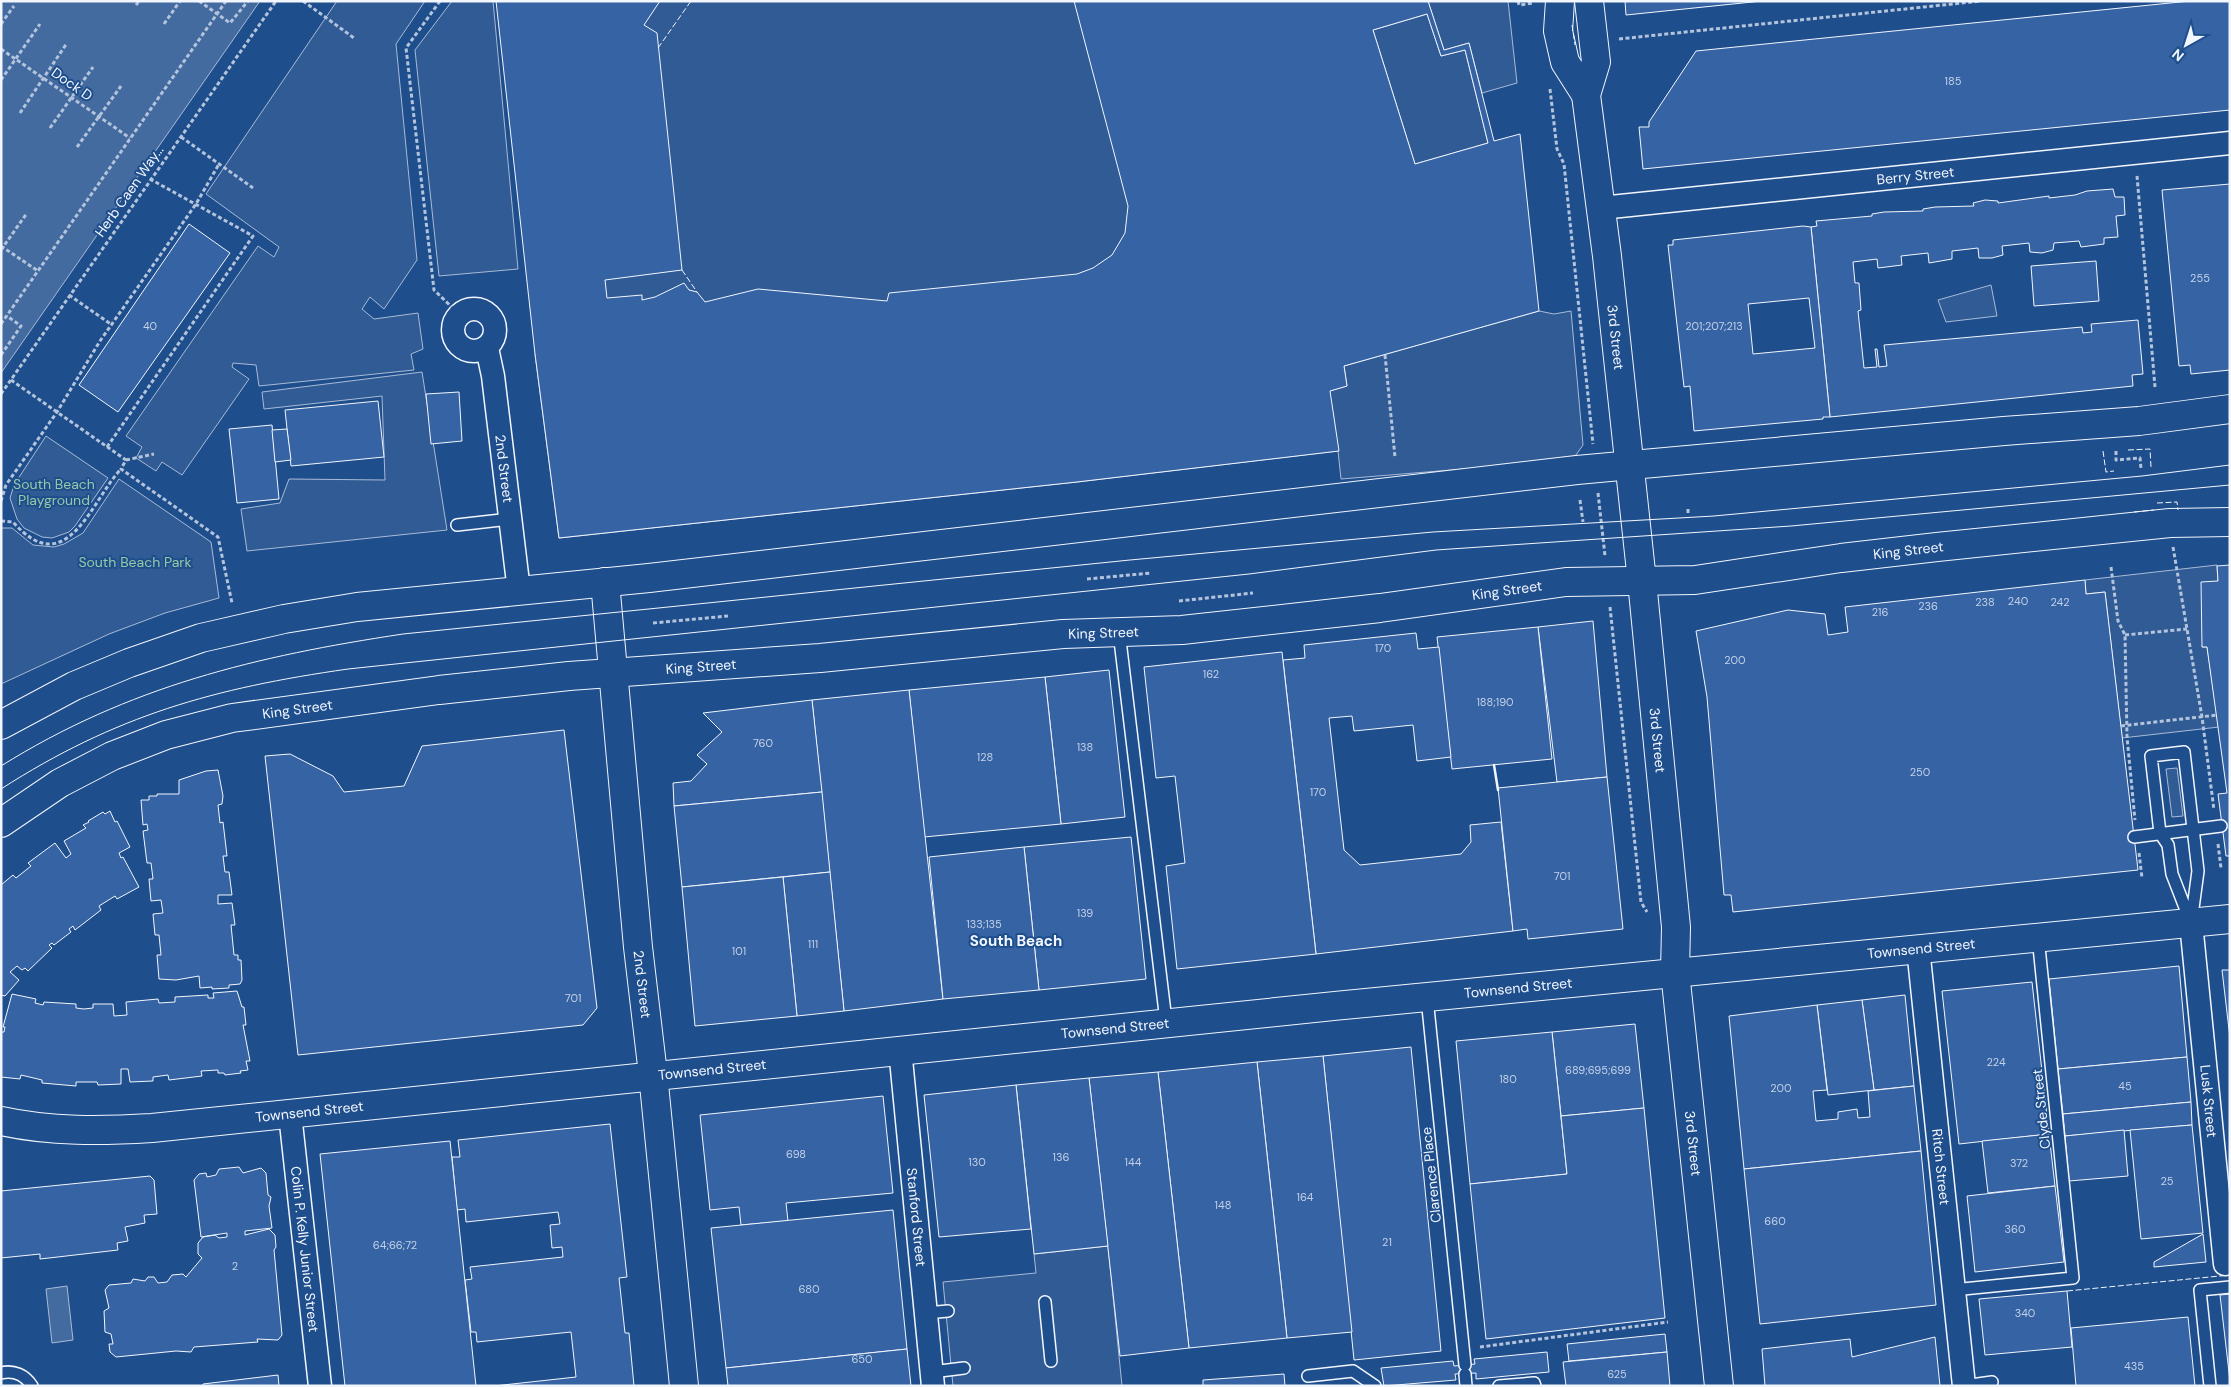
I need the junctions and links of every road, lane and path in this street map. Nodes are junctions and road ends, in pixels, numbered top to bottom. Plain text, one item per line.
1 (180, 1) edge
2 (198, 1) edge
3 (226, 1) edge
4 (248, 1) edge
5 (276, 1) edge
6 (303, 1) edge
7 (440, 1) edge
8 (1589, 1) edge
9 (1981, 1) edge
10 (1550, 2) edge
11 (1518, 3) edge
12 (14, 6) dead end
13 (217, 14) junction
14 (1, 24) edge
15 (40, 24) dead end
16 (164, 24) dead end
17 (354, 38) dead end
18 (1630, 38) dead end
19 (67, 44) dead end
20 (1, 49) edge
21 (92, 67) dead end
22 (1, 80) edge
23 (1549, 84) dead end
24 (120, 86) dead end
25 (1586, 95) junction
26 (20, 113) dead end
27 (50, 128) dead end
28 (181, 137) junction
29 (130, 138) junction
30 (2230, 143) edge
31 (77, 148) dead end
32 (2134, 152) junction
33 (219, 164) junction
34 (150, 179) junction
35 (253, 188) dead end
36 (196, 204) junction
37 (1601, 208) junction
38 (26, 213) dead end
39 (1, 246) edge
40 (1, 250) edge
41 (38, 271) junction
42 (69, 295) junction
43 (460, 315) junction
44 (7, 316) junction
45 (1, 324) edge
46 (112, 325) junction
47 (487, 348) junction
48 (1, 355) edge
49 (1384, 355) dead end
50 (11, 380) junction
51 (2155, 387) dead end
52 (1, 394) edge
53 (2230, 409) edge
54 (57, 412) junction
55 (108, 447) junction
56 (2116, 451) dead end
57 (154, 454) dead end
58 (1395, 457) dead end
59 (126, 460) junction
60 (1630, 464) junction
61 (1595, 468) junction
62 (121, 469) junction
63 (2141, 469) dead end
64 (1580, 500) dead end
65 (1, 501) edge
66 (1688, 509) dead end
67 (1688, 515) dead end
68 (510, 520) junction
69 (1, 521) edge
70 (1583, 522) dead end
71 (2230, 522) edge
72 (457, 525) dead end
73 (2174, 560) dead end
74 (2111, 566) dead end
75 (1151, 573) dead end
76 (1087, 579) dead end
77 (1607, 581) junction
78 (1642, 581) junction
79 (605, 582) junction
80 (519, 591) junction
81 (1258, 593) dead end
82 (1179, 601) dead end
83 (232, 603) dead end
84 (728, 616) dead end
85 (653, 623) dead end
86 (2187, 629) junction
87 (1119, 632) junction
88 (2125, 635) junction
89 (613, 673) junction
90 (2217, 715) dead end
91 (2202, 717) junction
92 (1, 724) edge
93 (2121, 726) dead end
94 (2128, 726) junction
95 (1, 822) edge
96 (2218, 826) junction
97 (2194, 829) junction
98 (2160, 833) junction
99 (2136, 836) junction
100 (2221, 868) dead end
101 (2142, 878) dead end
102 (1650, 918) dead end
103 (2230, 919) edge
104 (2191, 922) junction
105 (2038, 936) junction
106 (1918, 948) junction
107 (1675, 972) junction
108 (1427, 998) junction
109 (1166, 1021) junction
110 (900, 1049) junction
111 (653, 1074) junction
112 (290, 1114) junction
113 (1, 1121) edge
114 (2218, 1265) dead end
115 (2230, 1287) edge
116 (1953, 1290) junction
117 (1045, 1302) dead end
118 (948, 1311) dead end
119 (926, 1313) junction
120 (1668, 1322) dead end
121 (1464, 1350) junction
122 (1051, 1361) dead end
123 (964, 1368) dead end
124 (1, 1373) edge
125 (1466, 1375) edge
126 (1308, 1376) dead end
127 (932, 1379) edge
128 (1992, 1382) dead end
129 (32, 1386) edge
130 (320, 1386) edge
131 (684, 1386) edge
132 (1375, 1386) edge
133 (1499, 1386) edge
134 (1535, 1386) edge
135 (1719, 1386) edge
136 (1964, 1386) edge
137 (2210, 1386) edge

1 - 16 path
2 - 13 path
3 - 13 path
4 - 13 path
5 - 28 path, Herb Caen Way...
6 - 17 path
7 - 43 path
8 - 25 main road, 3rd Street
9 - 18 path
10 - 11 path
10 - 25 main road, 3rd Street
12 - 14 path
13 - 29 path
15 - 22 path
19 - 26 path
20 - 29 path, Dock D
21 - 27 path
23 - 61 path
24 - 31 path
25 - 37 main road, 3rd Street
28 - 33 path
28 - 34 path, Herb Caen Way...
29 - 41 path
30 - 32 street, Berry Street
32 - 37 street, Berry Street
32 - 51 path
33 - 35 path
33 - 36 path
34 - 36 path
34 - 42 path, Herb Caen Way...
36 - 46 path
36 - 55 path
37 - 60 main road, 3rd Street
38 - 40 path
39 - 41 path
41 - 44 path
42 - 46 path
42 - 50 path, Herb Caen Way...
43 - 47 street
43 - 47 street, 2nd Street
44 - 45 path
44 - 48 path
46 - 54 path
47 - 68 street, 2nd Street
49 - 58 path
50 - 52 path, Herb Caen Way...
50 - 54 path
53 - 60 main road
54 - 55 path
54 - 65 path
55 - 59 path
56 - 63 path
57 - 59 path
59 - 62 path
60 - 61 main road
60 - 78 main road, 3rd Street
61 - 77 path
61 - 79 main road
62 - 69 path
62 - 83 path
64 - 70 path
66 - 67 path
68 - 72 lane
68 - 80 street, 2nd Street
71 - 78 main road, King Street
73 - 86 path
74 - 88 path
75 - 76 path
77 - 78 main road, King Street
77 - 87 main road, King Street
77 - 102 path
78 - 107 main road, 3rd Street
79 - 80 main road
79 - 89 main road, 2nd Street
80 - 92 main road
81 - 82 path
84 - 85 path
86 - 88 path
86 - 91 path
87 - 89 main road, King Street
87 - 109 lane
88 - 94 path
89 - 95 main road, King Street
89 - 111 main road, 2nd Street
90 - 91 path
91 - 94 path
91 - 96 path
93 - 94 path
94 - 99 path
96 - 97 lane
96 - 100 path
97 - 98 lane
97 - 98 lane
97 - 104 lane
98 - 99 lane
98 - 104 lane
99 - 101 path
103 - 104 main road, Townsend Street
104 - 105 main road, Townsend Street
104 - 114 street, Lusk Street
105 - 106 main road, Townsend Street
105 - 116 lane, Clyde Street
106 - 107 main road, Townsend Street
106 - 116 street, Ritch Street
107 - 108 main road, Townsend Street
107 - 135 main road, 3rd Street
108 - 109 main road, Townsend Street
108 - 121 lane, Clarence Place
109 - 110 main road, Townsend Street
110 - 111 main road, Townsend Street
110 - 119 street, Stanford Street
111 - 112 main road, Townsend Street
111 - 131 main road, 2nd Street
112 - 113 main road, Townsend Street
112 - 130 street, Colin P. Kelly Junior Street
115 - 137 lane
116 - 136 street, Ritch Street
117 - 122 lane
118 - 119 lane
119 - 127 street, Stanford Street
120 - 121 path
121 - 125 lane, Clarence Place
123 - 127 lane
124 - 129 lane
126 - 132 lane
128 - 136 lane
133 - 134 lane

